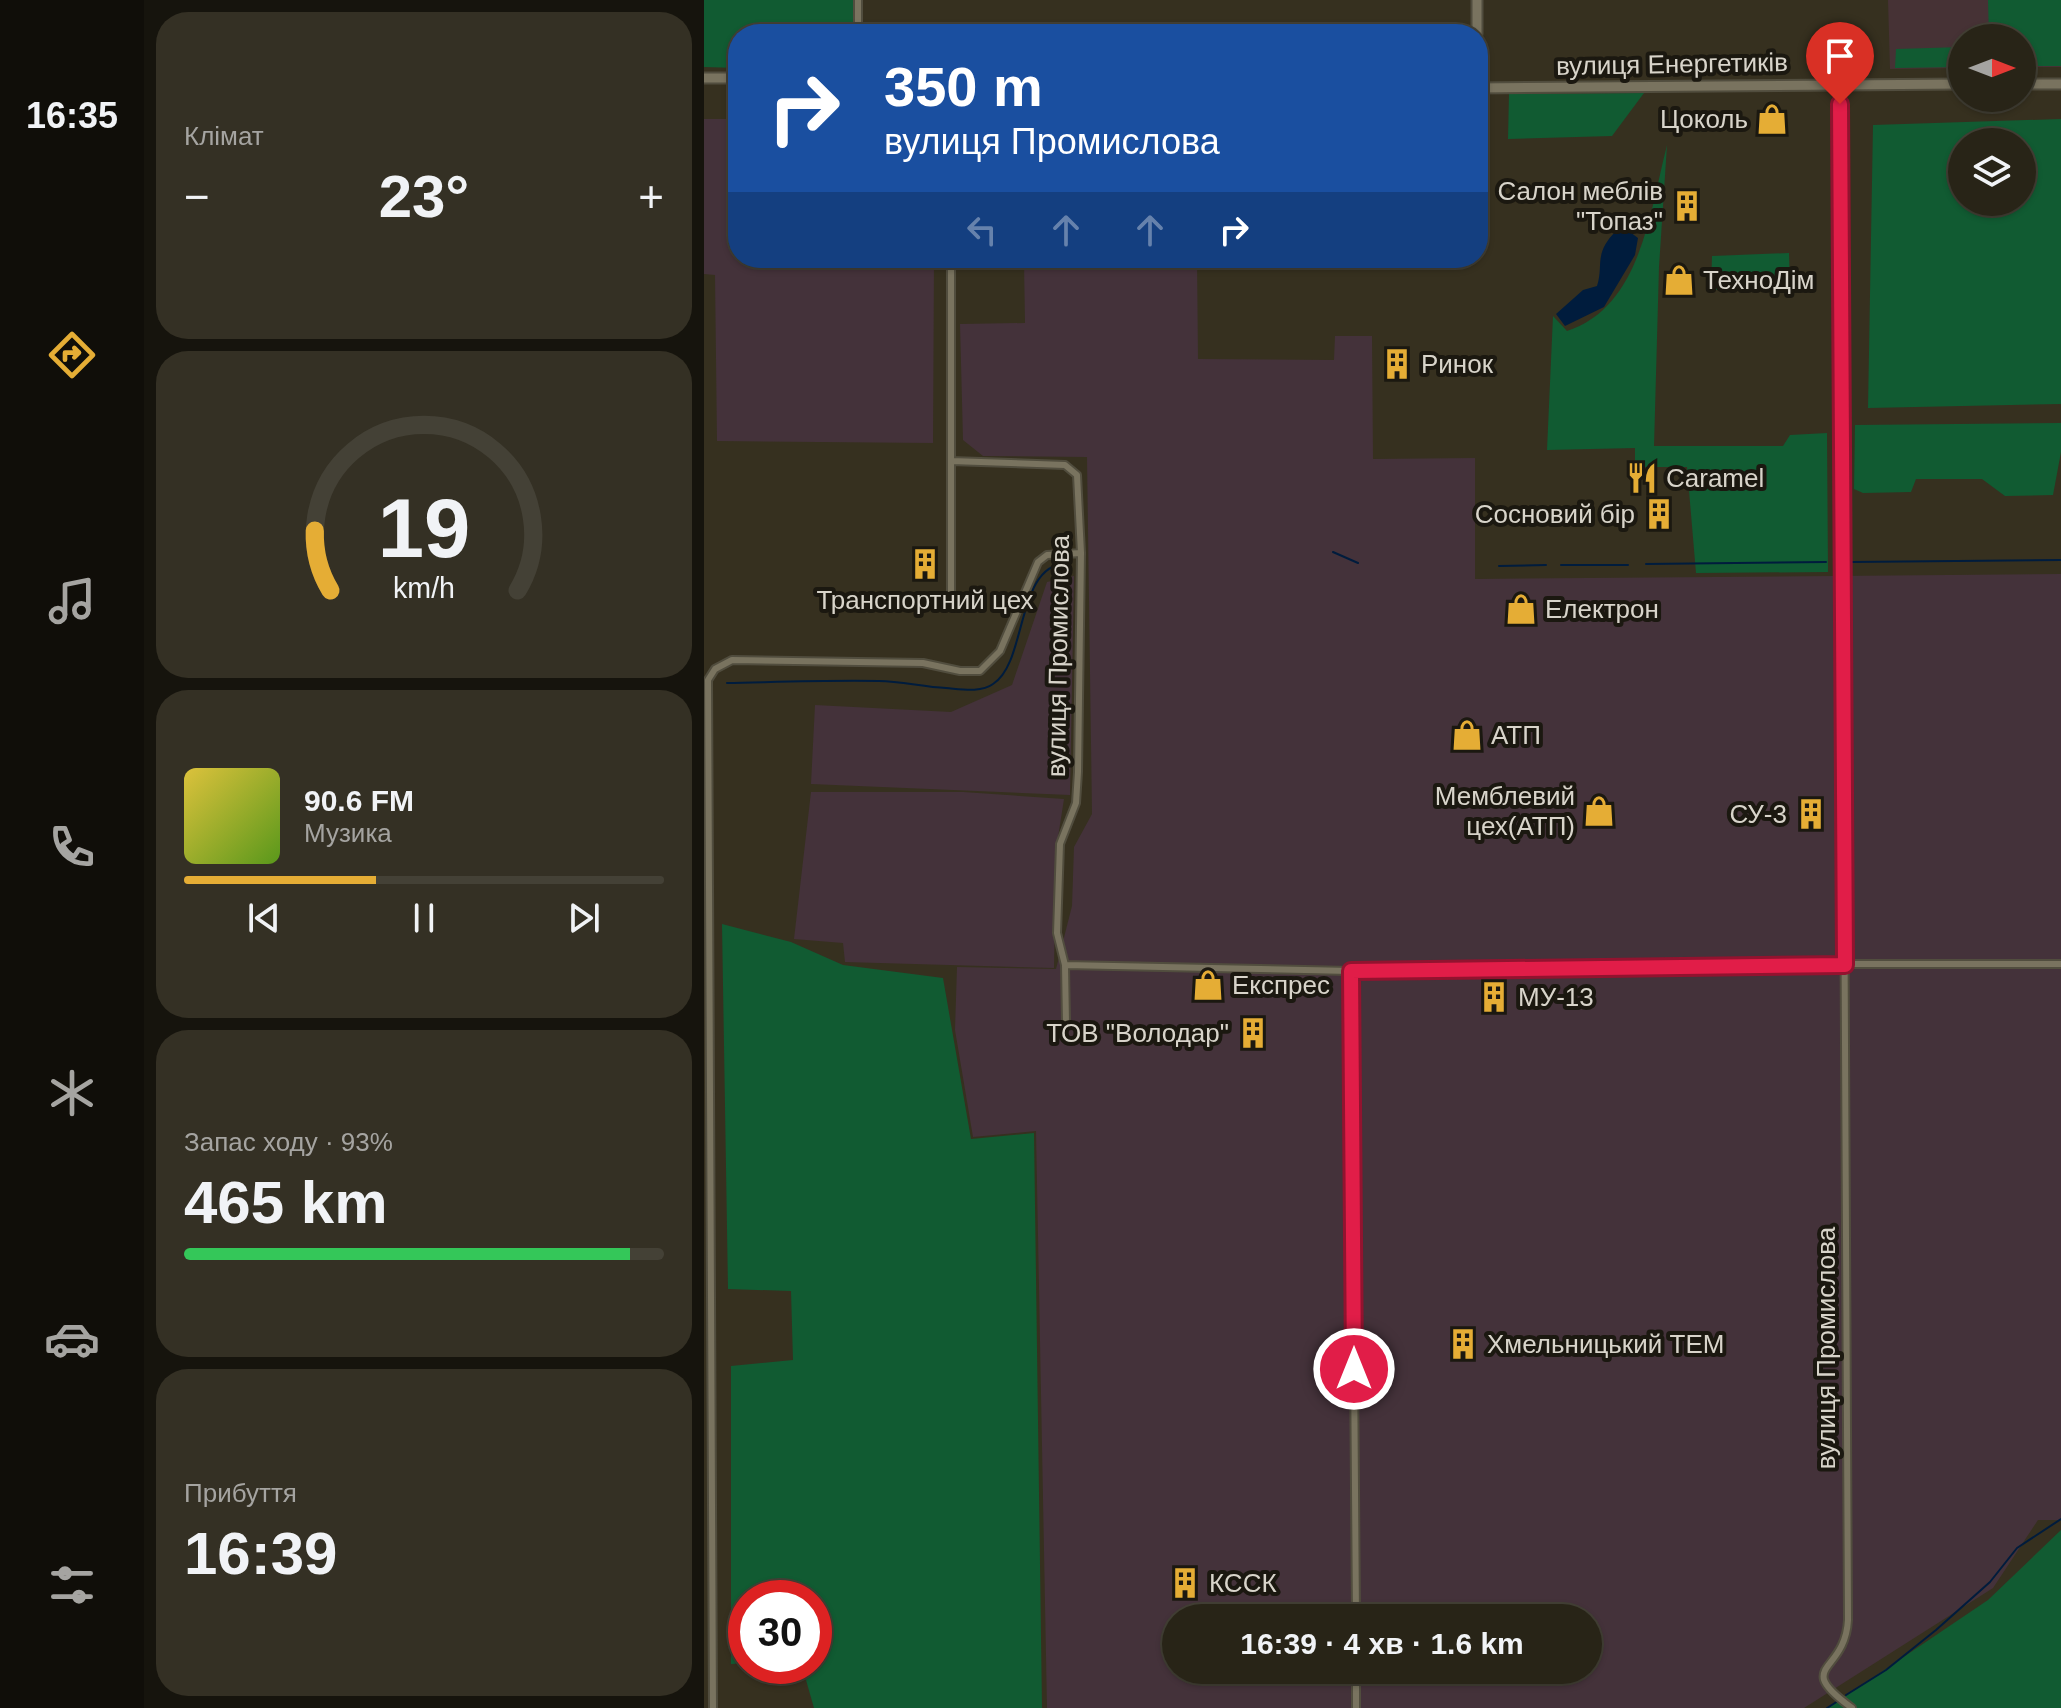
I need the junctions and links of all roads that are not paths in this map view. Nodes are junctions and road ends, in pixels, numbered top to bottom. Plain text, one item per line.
1 (858, 0) edge
2 (1477, 0) edge
3 (858, 24) edge
4 (1477, 24) edge
5 (704, 78) edge
6 (728, 78) edge
7 (1840, 84) junction
8 (1948, 84) edge
9 (2036, 84) edge
10 (2061, 84) edge
11 (1488, 88) edge
12 (951, 268) edge
13 (951, 461) junction
14 (1081, 553) junction
15 (951, 596) dead end
16 (2061, 964) edge
17 (1065, 965) junction
18 (1845, 965) junction
19 (1351, 971) junction
20 (1066, 1023) dead end
21 (706, 1237) edge
22 (1356, 1604) edge
23 (1356, 1684) edge
24 (713, 1708) edge
25 (1356, 1708) edge
26 (1852, 1708) edge

1 - 3 street
2 - 4 main road
5 - 6 main road
7 - 8 main road, вулиця Енергетиків
7 - 11 main road, вулиця Енергетиків
7 - 18 street, вулиця Промислова
9 - 10 main road
12 - 13 street
13 - 14 street, вулиця Промислова
13 - 15 street
14 - 17 street, вулиця Промислова
14 - 21 street
16 - 18 street
17 - 19 street
17 - 20 street, вулиця Промислова
18 - 19 street
18 - 26 street, вулиця Промислова
19 - 22 street
21 - 24 street
23 - 25 street

